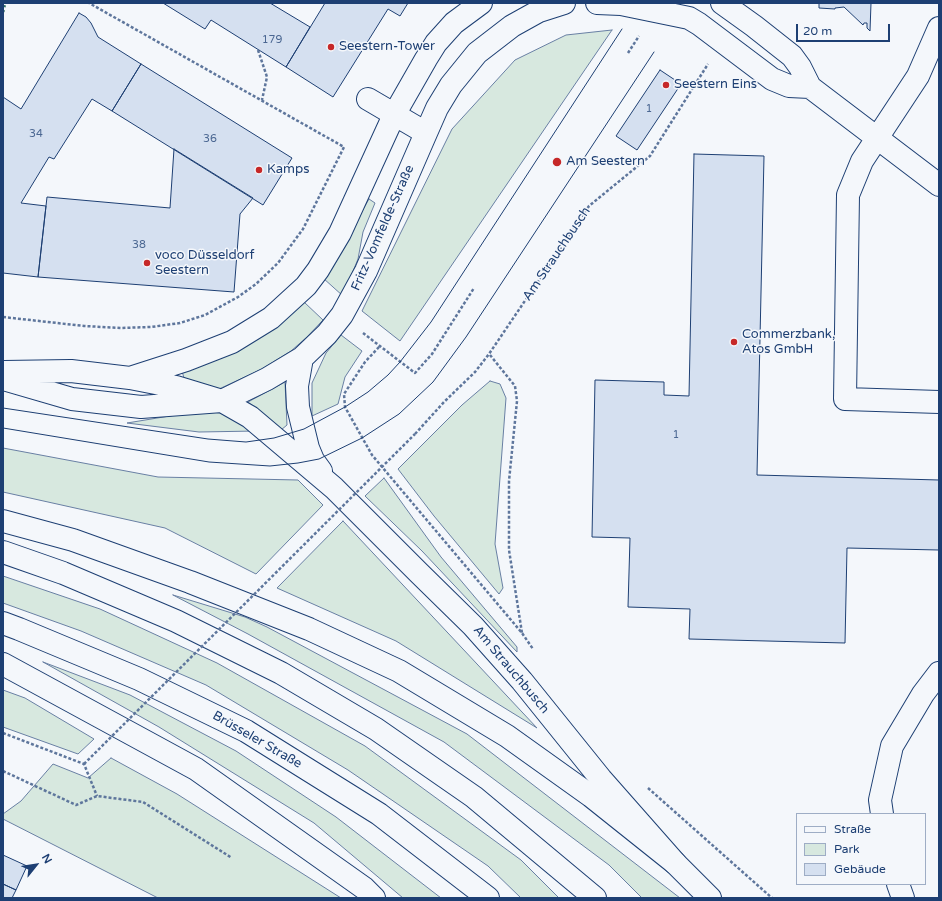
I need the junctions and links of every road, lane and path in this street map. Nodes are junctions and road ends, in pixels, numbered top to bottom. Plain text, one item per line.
1 (90, 3) edge
2 (481, 3) edge
3 (564, 3) edge
4 (597, 3) edge
5 (722, 3) edge
6 (939, 28) edge
7 (258, 50) dead end
8 (710, 61) dead end
9 (810, 87) junction
10 (368, 99) dead end
11 (262, 100) junction
12 (394, 115) junction
13 (426, 133) junction
14 (876, 138) junction
15 (939, 185) edge
16 (474, 288) dead end
17 (3, 317) edge
18 (490, 354) junction
19 (302, 358) junction
20 (3, 372) edge
21 (130, 378) junction
22 (3, 379) edge
23 (222, 401) junction
24 (939, 402) edge
25 (334, 488) junction
26 (3, 521) edge
27 (3, 552) edge
28 (3, 624) edge
29 (522, 633) junction
30 (535, 652) dead end
31 (3, 664) edge
32 (939, 673) edge
33 (522, 681) junction
34 (3, 733) edge
35 (84, 764) junction
36 (3, 771) edge
37 (648, 788) dead end
38 (97, 796) junction
39 (882, 813) edge
40 (232, 858) dead end
41 (675, 863) junction
42 (898, 885) edge
43 (374, 898) edge
44 (488, 898) edge
45 (595, 898) edge
46 (710, 898) edge
47 (772, 898) edge
48 (903, 898) edge

1 - 11 path
2 - 12 main road
3 - 13 main road, Fritz-Vomfelde-Straße
4 - 9 main road
5 - 9 main road
6 - 14 main road
7 - 11 path
8 - 18 path, Am Strauchbusch
9 - 14 main road
10 - 12 main road
11 - 17 path
12 - 13 main road
12 - 21 main road
13 - 19 main road, Fritz-Vomfelde-Straße
14 - 15 main road
14 - 24 main road
16 - 29 path
18 - 29 path
18 - 35 path, Am Strauchbusch, bridge
19 - 23 main road, Fritz-Vomfelde-Straße
19 - 25 main road, Am Strauchbusch
20 - 21 main road
21 - 23 main road, Am Strauchbusch
22 - 23 main road, Fritz-Vomfelde-Straße
23 - 25 main road, Am Strauchbusch
25 - 33 main road, Am Strauchbusch
26 - 41 main road
27 - 45 main road
28 - 44 main road, Brüsseler Straße
29 - 30 path
29 - 33 path
31 - 43 main road
32 - 39 main road
33 - 41 main road, Am Strauchbusch
34 - 35 path
35 - 38 path
36 - 38 path
37 - 47 path
38 - 40 path
41 - 46 main road
42 - 48 main road

